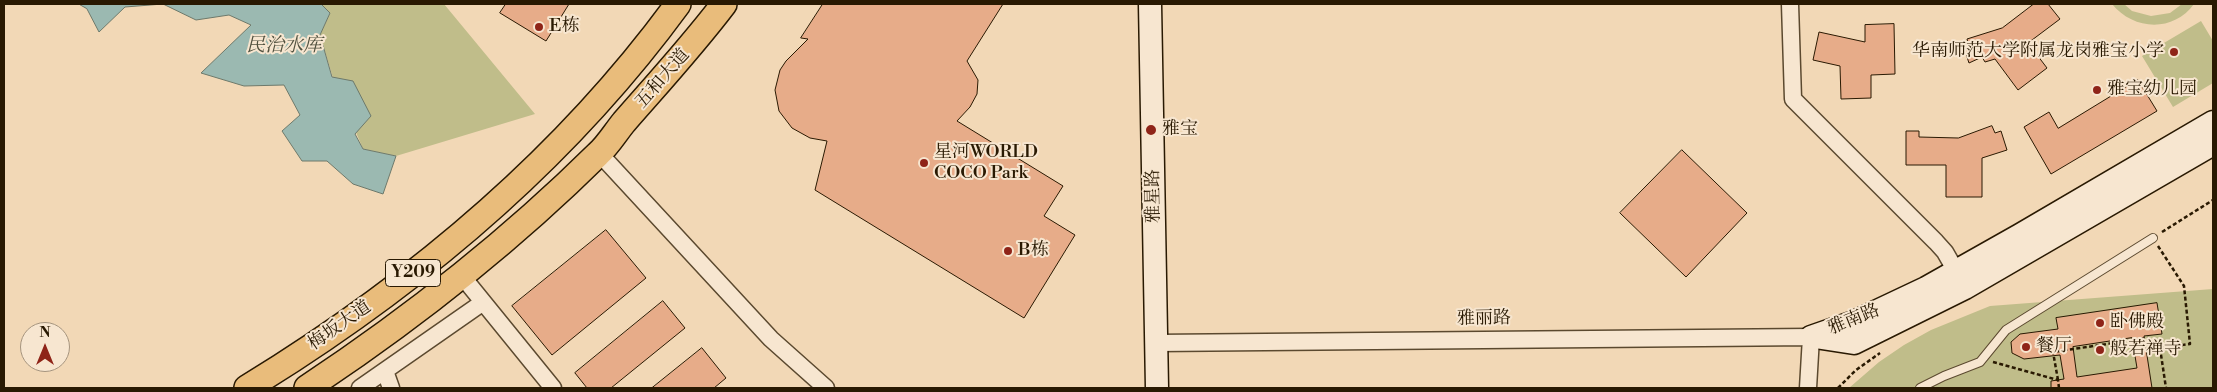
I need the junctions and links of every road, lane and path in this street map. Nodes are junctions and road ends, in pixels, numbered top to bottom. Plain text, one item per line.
1 (678, 4) edge
2 (724, 4) edge
3 (1150, 4) edge
4 (1790, 4) edge
5 (2213, 122) edge
6 (563, 140) joint
7 (2213, 144) edge
8 (600, 153) junction
9 (2213, 200) edge
10 (2153, 238) junction
11 (462, 276) junction
12 (1961, 280) junction
13 (482, 302) junction
14 (1811, 337) junction
15 (1156, 343) junction
16 (2160, 348) junction
17 (1982, 359) junction
18 (385, 372) junction
19 (2058, 380) junction
20 (247, 388) edge
21 (307, 388) edge
22 (360, 388) edge
23 (391, 388) edge
24 (553, 388) edge
25 (826, 388) edge
26 (1157, 388) edge
27 (1808, 388) edge
28 (1920, 388) edge
29 (2059, 388) edge
30 (2166, 388) edge

1 - 6 main road, 五和大道 / Y209
2 - 8 main road, 五和大道 / Y209
3 - 15 street, 雅星路
4 - 12 street
5 - 12 street, 雅南路
6 - 20 main road, 梅坂大道 / Y209
7 - 12 street, 雅南路
8 - 11 main road, 梅坂大道 / Y209
8 - 25 street
9 - 10 path
10 - 16 path
10 - 17 lane
11 - 13 street
11 - 21 main road, 梅坂大道 / Y209
12 - 14 street, 雅南路
13 - 18 street
13 - 24 street
14 - 15 street, 雅丽路
14 - 27 street
15 - 26 street, 雅星路
16 - 19 path
16 - 30 path
17 - 19 path
17 - 28 lane
18 - 22 street
18 - 23 street
19 - 29 path

